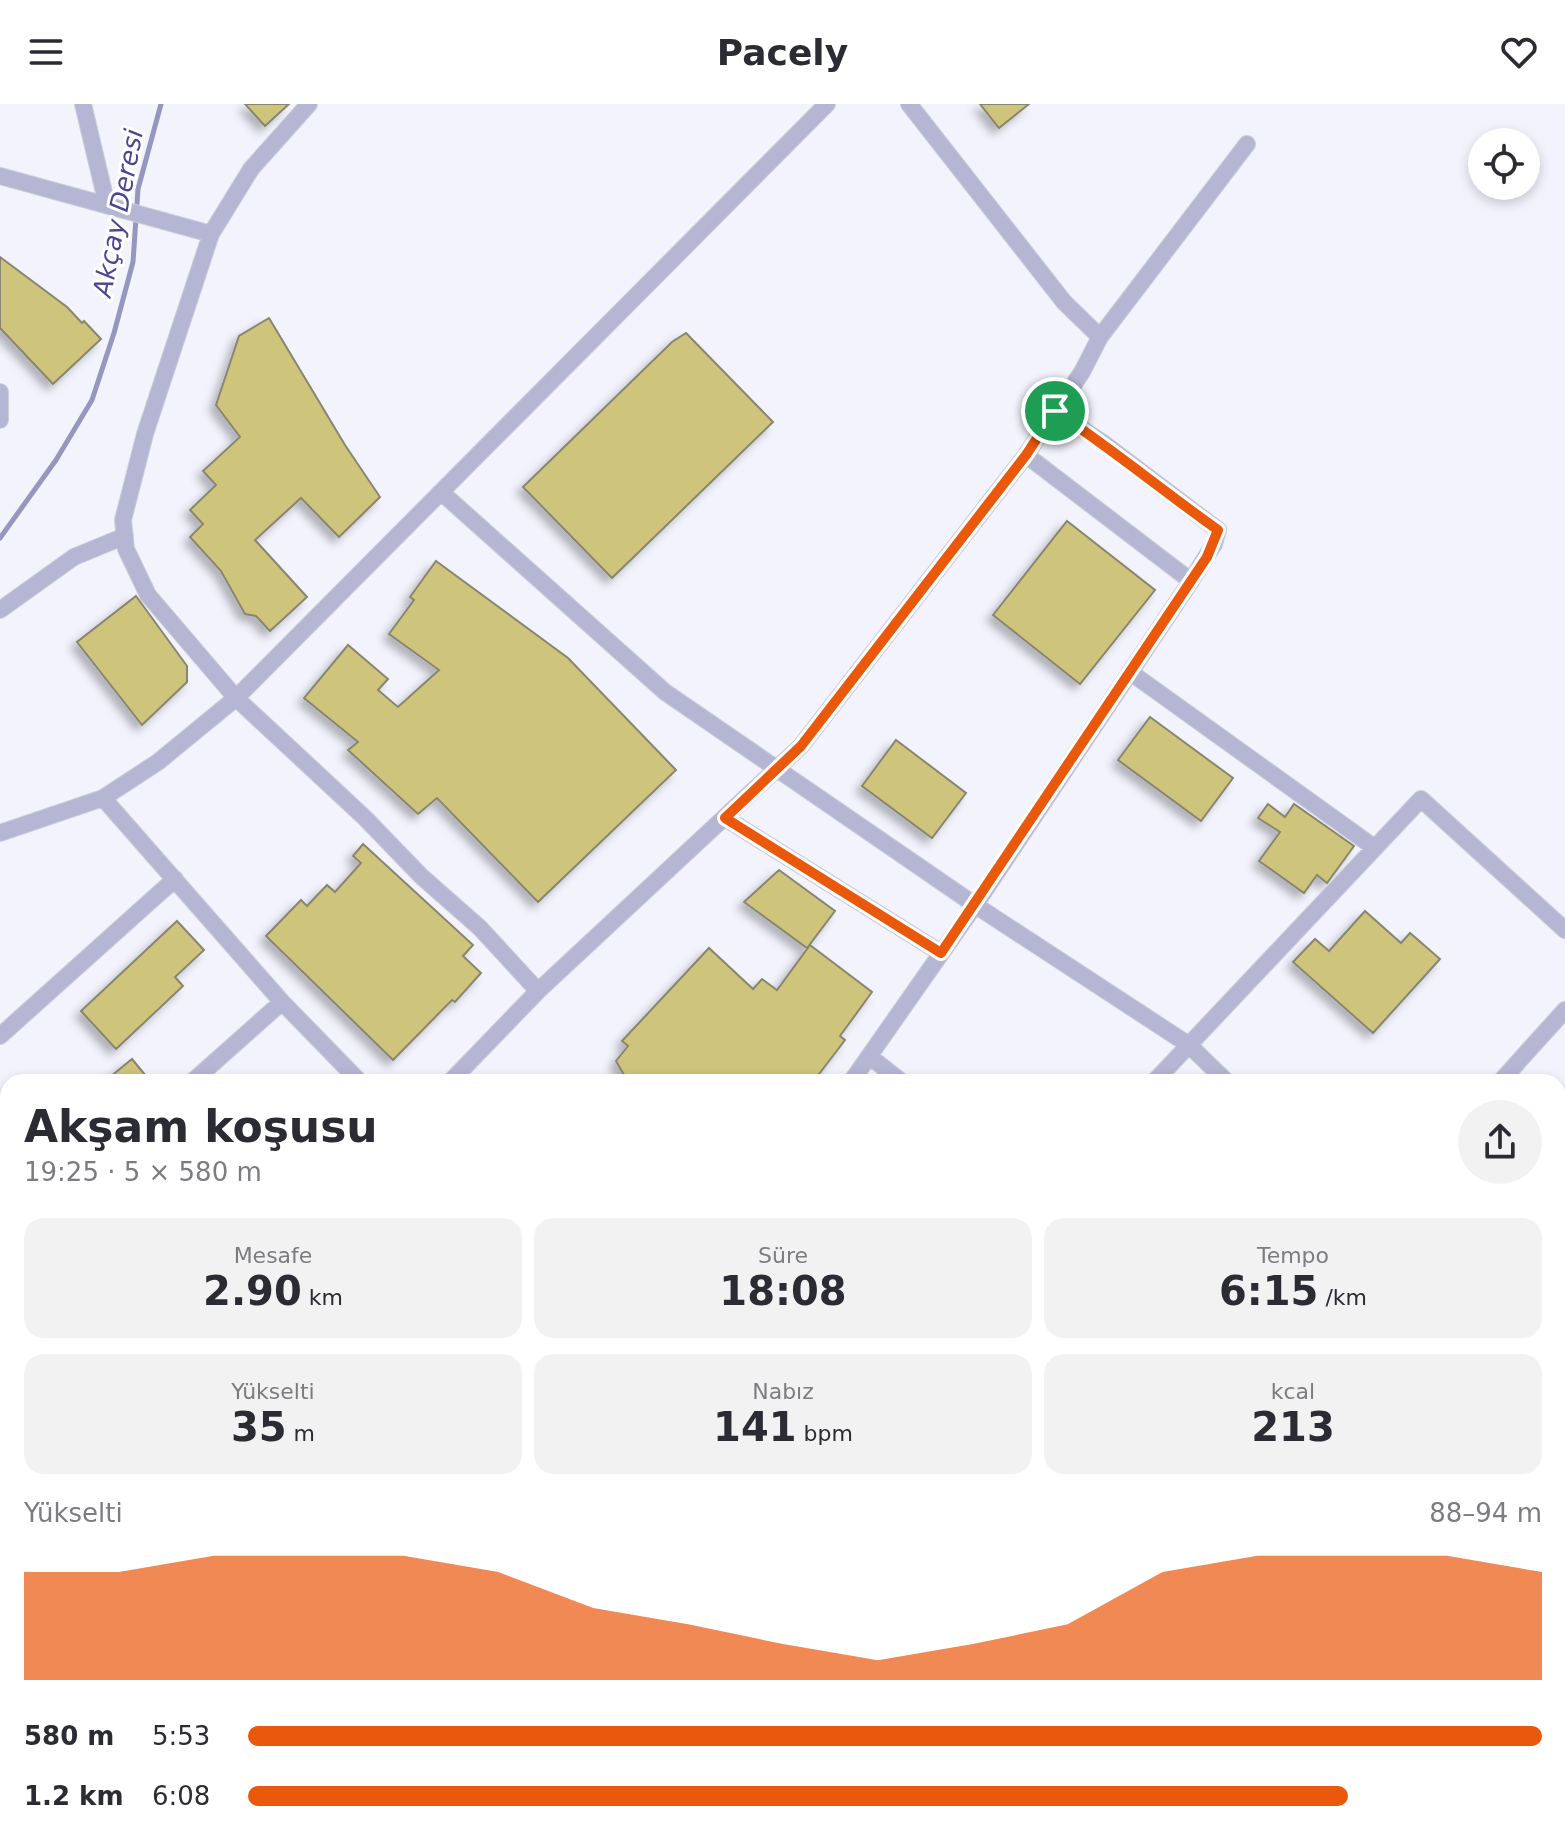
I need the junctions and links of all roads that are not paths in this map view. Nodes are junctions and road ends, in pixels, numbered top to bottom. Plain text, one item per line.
1 (83, 104) edge
2 (309, 104) edge
3 (827, 104) edge
4 (909, 104) edge
5 (1247, 144) dead end
6 (0, 176) edge
7 (107, 205) junction
8 (211, 234) junction
9 (1100, 337) junction
10 (0, 392) edge
11 (1055, 411) junction
12 (0, 420) edge
13 (1026, 455) junction
14 (441, 492) junction
15 (125, 536) junction
16 (1191, 581) junction
17 (0, 610) edge
18 (1130, 672) junction
19 (236, 698) junction
20 (776, 770) junction
21 (103, 798) junction
22 (725, 818) junction
23 (0, 833) edge
24 (1375, 848) junction
25 (175, 879) junction
26 (975, 905) junction
27 (1565, 930) edge
28 (941, 953) junction
29 (538, 991) junction
30 (282, 1002) junction
31 (1565, 1010) edge
32 (0, 1036) edge
33 (1189, 1045) junction
34 (869, 1056) junction
35 (201, 1074) edge
36 (352, 1074) edge
37 (458, 1074) edge
38 (857, 1074) edge
39 (892, 1074) edge
40 (1162, 1074) edge
41 (1219, 1074) edge
42 (1507, 1074) edge

1 - 7 street
2 - 8 street
3 - 14 street
4 - 9 street
5 - 9 street
6 - 7 street
7 - 8 street
8 - 15 street
9 - 11 street
10 - 12 street
11 - 13 street
11 - 16 street
13 - 16 street
13 - 20 street
14 - 19 street
14 - 20 street
15 - 17 street
15 - 19 street
16 - 18 street
18 - 24 street
18 - 26 street
19 - 21 street
19 - 29 street
20 - 22 street
20 - 26 street
21 - 23 street
21 - 25 street
22 - 28 street
22 - 29 street
24 - 27 street
24 - 33 street
25 - 30 street
25 - 32 street
26 - 28 street
26 - 33 street
28 - 34 street
29 - 37 street
30 - 35 street
30 - 36 street
31 - 42 street
33 - 40 street
33 - 41 street
34 - 38 street
34 - 39 street

